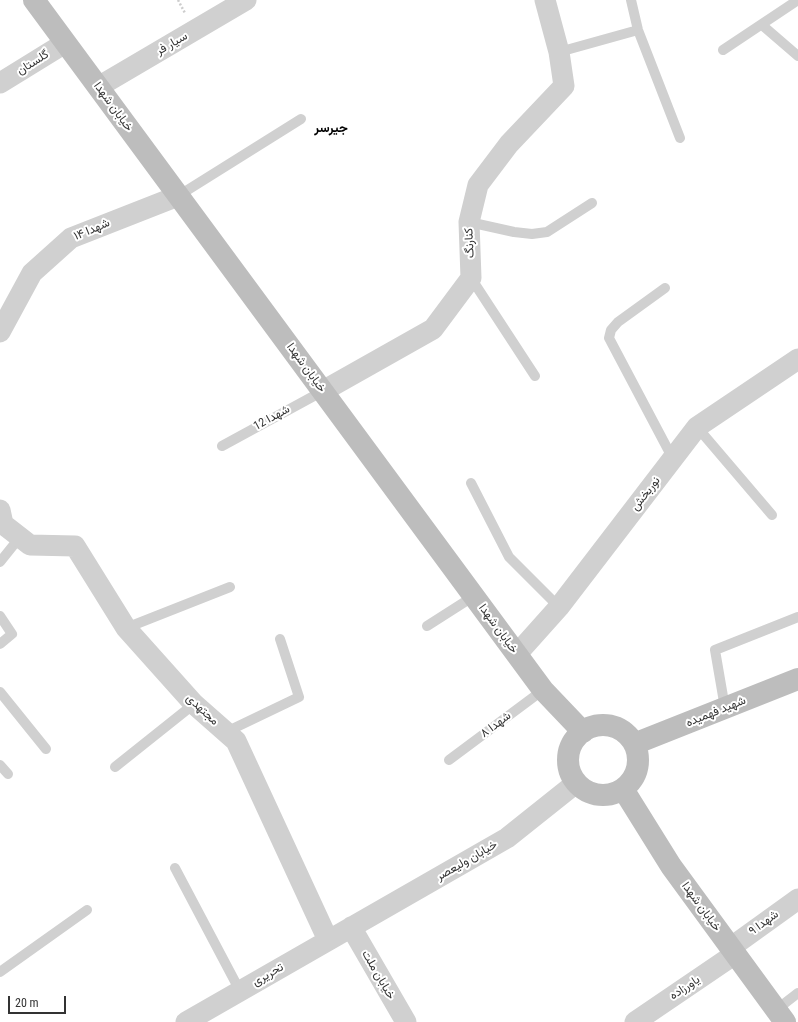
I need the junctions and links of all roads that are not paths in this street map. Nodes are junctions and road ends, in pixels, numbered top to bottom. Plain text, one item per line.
1 (34, 0) edge
2 (246, 0) edge
3 (545, 0) edge
4 (631, 0) edge
5 (798, 0) edge
6 (762, 25) junction
7 (638, 30) junction
8 (65, 43) junction
9 (723, 50) dead end
10 (559, 52) junction
11 (798, 56) edge
12 (0, 83) edge
13 (98, 87) junction
14 (301, 119) dead end
15 (680, 138) dead end
16 (178, 196) junction
17 (592, 203) dead end
18 (469, 222) junction
19 (471, 278) junction
20 (665, 288) dead end
21 (0, 332) edge
22 (798, 359) edge
23 (535, 376) dead end
24 (323, 391) junction
25 (697, 427) junction
26 (222, 446) dead end
27 (673, 459) junction
28 (472, 483) dead end
29 (0, 510) edge
30 (772, 515) dead end
31 (20, 537) junction
32 (0, 562) edge
33 (230, 587) dead end
34 (474, 596) junction
35 (559, 607) junction
36 (0, 616) edge
37 (798, 617) edge
38 (427, 626) dead end
39 (126, 628) junction
40 (280, 639) dead end
41 (0, 644) edge
42 (517, 654) junction
43 (798, 680) edge
44 (543, 690) junction
45 (0, 692) edge
46 (194, 704) junction
47 (725, 708) junction
48 (226, 732) junction
49 (583, 732) junction
50 (634, 744) junction
51 (46, 749) dead end
52 (449, 760) dead end
53 (0, 765) edge
54 (115, 767) dead end
55 (8, 774) dead end
56 (576, 783) junction
57 (623, 789) junction
58 (175, 868) dead end
59 (798, 899) edge
60 (87, 910) dead end
61 (350, 927) junction
62 (328, 940) junction
63 (733, 951) junction
64 (0, 972) edge
65 (240, 991) junction
66 (798, 993) edge
67 (780, 1016) edge
68 (186, 1022) edge
69 (406, 1022) edge
70 (635, 1022) edge

1 - 8 main road, خیابان شهدا
2 - 13 street, سیار فر
3 - 10 street
4 - 7 lane
5 - 6 lane
6 - 9 lane
6 - 11 lane
7 - 10 lane
7 - 15 lane
8 - 12 street, گلستان
8 - 13 main road, خیابان شهدا
10 - 18 street, کنارنگ
13 - 16 main road, خیابان شهدا
14 - 16 lane
16 - 21 street, شهدا ۱۴
16 - 24 main road, خیابان شهدا
17 - 18 lane
18 - 19 street, کنارنگ
19 - 23 lane
19 - 24 street
20 - 27 lane
22 - 25 street, نوربخش
24 - 26 lane, شهدا 12
24 - 34 main road, خیابان شهدا
25 - 27 street, نوربخش
25 - 30 lane
27 - 35 street, نوربخش
28 - 35 lane
29 - 31 street
31 - 32 lane
31 - 39 street, مجتهدی
33 - 39 lane
34 - 38 lane
34 - 42 main road, خیابان شهدا
35 - 42 street, نوربخش
36 - 41 lane
37 - 47 lane
39 - 46 street, مجتهدی
40 - 48 lane
42 - 44 main road, خیابان شهدا
43 - 47 main road, شهید فهمیده
44 - 49 main road, خیابان شهدا
44 - 52 lane, شهدا ۸
45 - 51 lane
46 - 48 street, مجتهدی
46 - 54 lane
47 - 50 main road, شهید فهمیده
48 - 62 street, مجتهدی
49 - 50 main road
49 - 56 main road
50 - 57 main road
53 - 55 lane
56 - 57 main road
56 - 61 street, خیابان ولیعصر
57 - 63 main road, خیابان شهدا
58 - 65 lane
59 - 63 street, شهدا ۹
60 - 64 lane
61 - 62 street, تحریری
61 - 69 street, خیابان ملت
62 - 65 street, تحریری
63 - 67 main road, خیابان شهدا
63 - 70 street, یاورزاده
65 - 68 street, تحریری
66 - 67 lane

